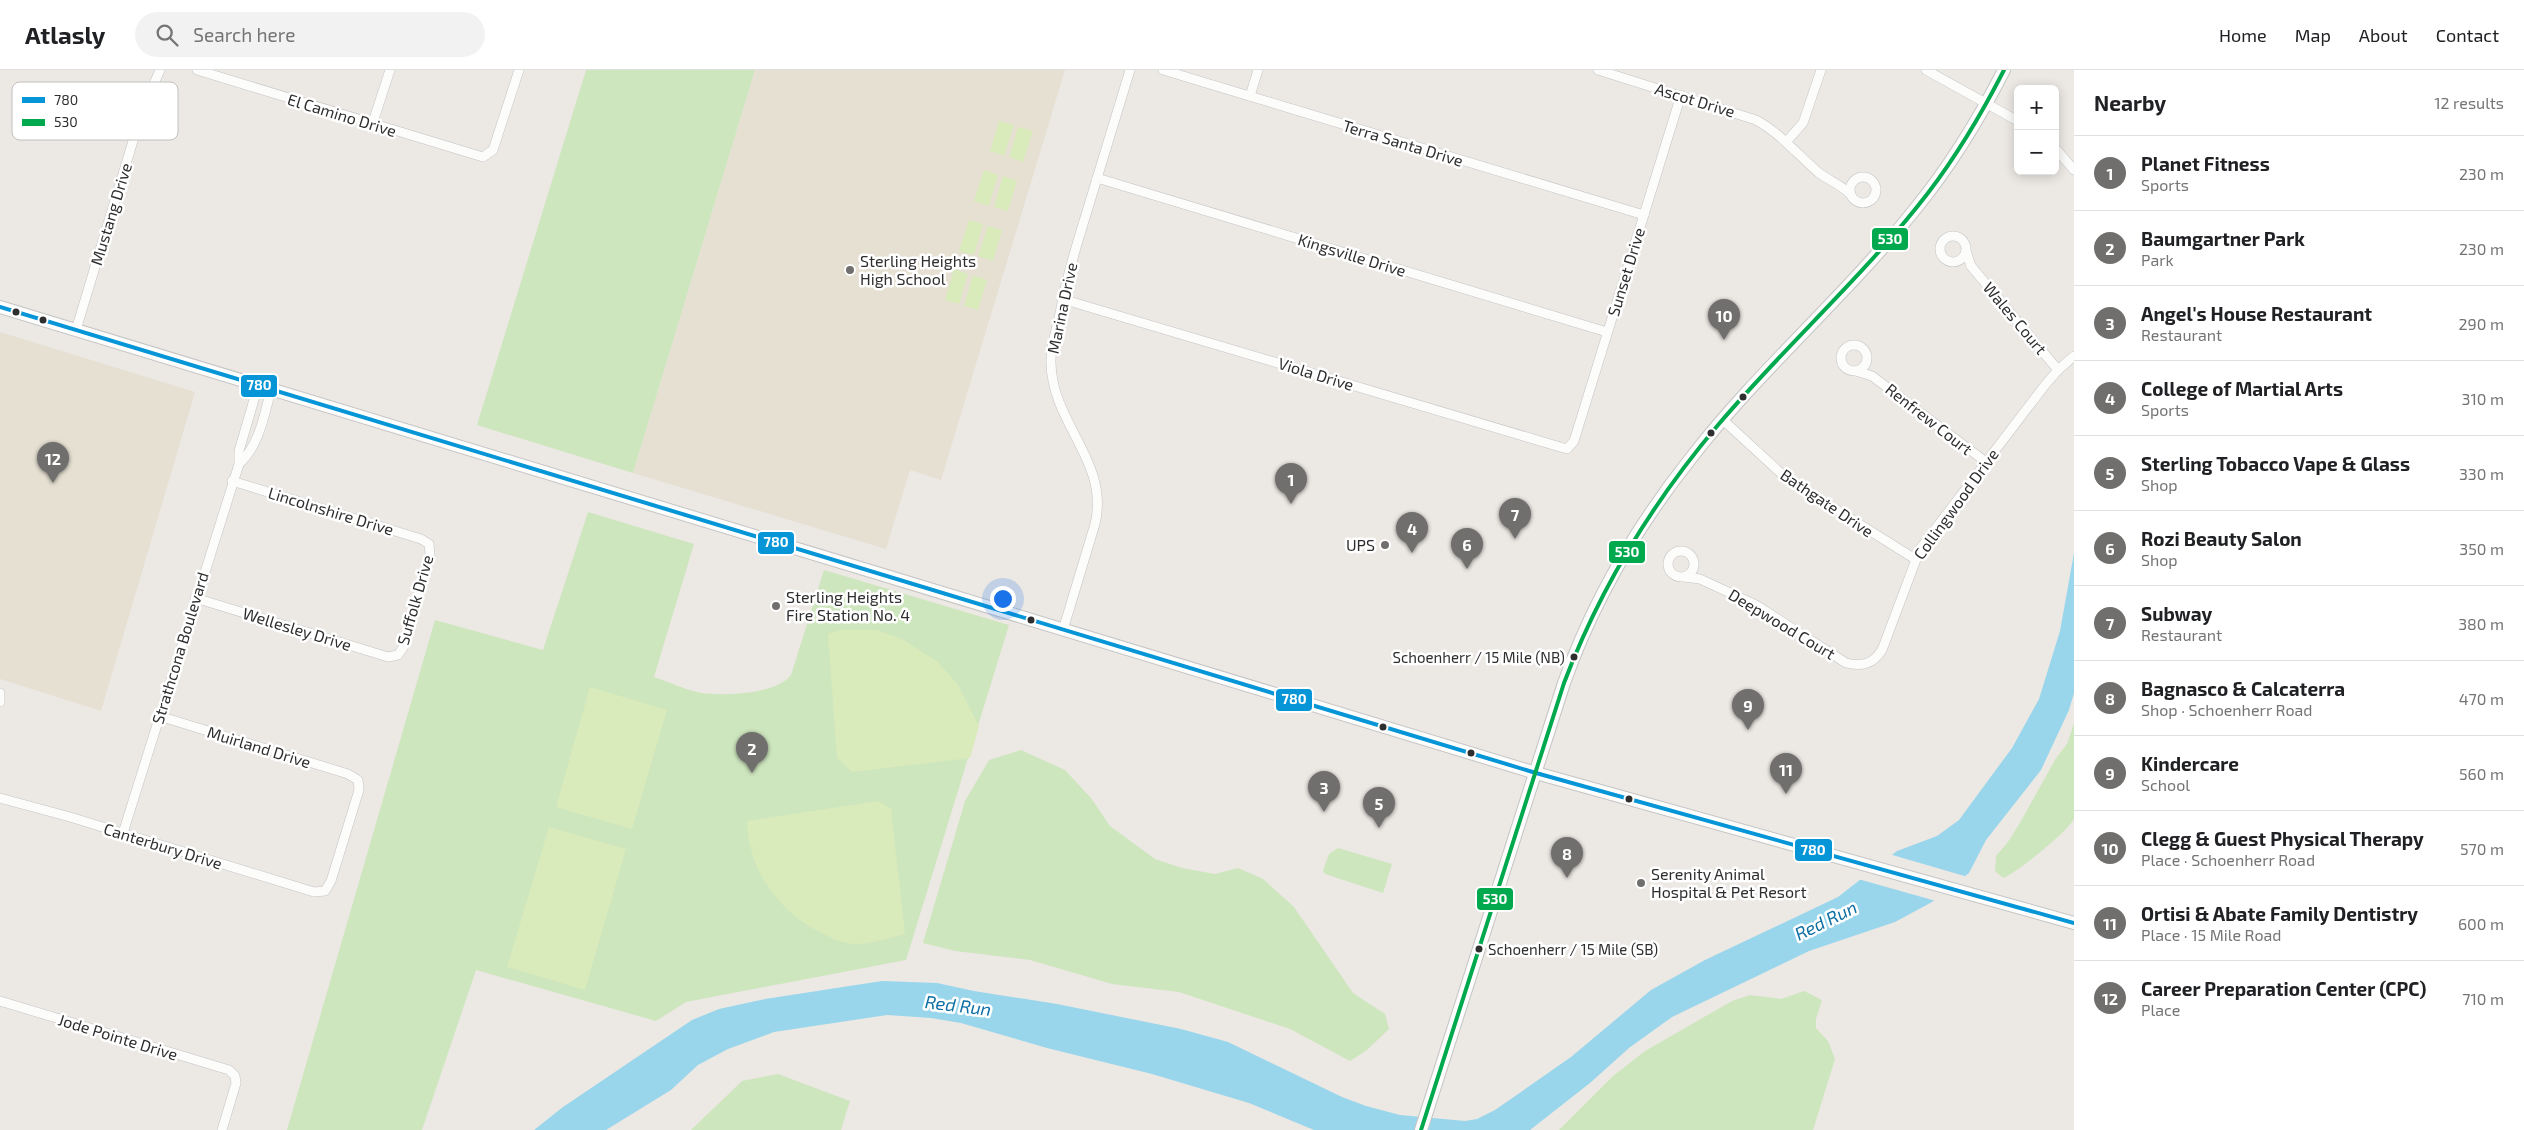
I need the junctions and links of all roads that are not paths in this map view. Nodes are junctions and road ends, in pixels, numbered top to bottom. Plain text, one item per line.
1 (160, 70) edge
2 (197, 70) edge
3 (390, 70) edge
4 (519, 70) edge
5 (1130, 70) edge
6 (1163, 70) edge
7 (1258, 70) edge
8 (1598, 70) edge
9 (1821, 70) edge
10 (1926, 70) edge
11 (2004, 70) edge
12 (155, 82) edge
13 (1681, 95) junction
14 (1250, 96) junction
15 (1986, 104) junction
16 (2014, 120) edge
17 (372, 124) junction
18 (133, 140) edge
19 (1786, 142) junction
20 (2059, 153) edge
21 (2074, 170) edge
22 (1097, 178) junction
23 (1852, 183) junction
24 (1838, 184) junction
25 (1851, 195) junction
26 (1644, 215) junction
27 (1966, 251) junction
28 (1956, 262) junction
29 (1971, 266) junction
30 (1062, 299) junction
31 (0, 307) edge
32 (76, 330) junction
33 (1608, 332) junction
34 (2074, 356) edge
35 (1867, 360) junction
36 (2058, 370) junction
37 (1856, 371) junction
38 (1872, 376) junction
39 (258, 386) junction
40 (272, 390) junction
41 (1723, 420) junction
42 (246, 428) junction
43 (258, 432) junction
44 (1570, 448) joint
45 (1986, 462) junction
46 (239, 464) junction
47 (232, 481) junction
48 (429, 544) joint
49 (1915, 559) junction
50 (1693, 564) junction
51 (1684, 576) junction
52 (1700, 580) junction
53 (195, 598) junction
54 (1063, 630) junction
55 (398, 654) joint
56 (1864, 665) joint
57 (0, 693) edge
58 (0, 702) edge
59 (159, 716) junction
60 (1536, 773) junction
61 (0, 798) edge
62 (123, 833) junction
63 (325, 890) joint
64 (2074, 923) edge
65 (0, 1000) edge
66 (222, 1130) edge
67 (1421, 1130) edge

1 - 12 street, Mustang Drive
2 - 17 street, El Camino Drive
3 - 17 street
4 - 17 street, El Camino Drive
5 - 22 street, Marina Drive
6 - 14 street, Terra Santa Drive
7 - 14 street
8 - 13 street, Ascot Drive
9 - 19 street
10 - 15 street
11 - 15 main road
13 - 19 street, Ascot Drive
13 - 26 street, Sunset Drive
14 - 26 street, Terra Santa Drive
15 - 16 street
15 - 41 main road
18 - 32 street, Mustang Drive
19 - 24 street, Ascot Drive
20 - 21 street
22 - 30 street, Marina Drive
22 - 33 street, Kingsville Drive
23 - 24 street
23 - 25 street
23 - 25 street
24 - 25 street, Ascot Drive
26 - 33 street, Sunset Drive
27 - 28 street
27 - 28 street
27 - 29 street, Wales Court
28 - 29 street, Wales Court
29 - 36 street, Wales Court
30 - 44 street, Viola Drive
30 - 54 street, Marina Drive
31 - 32 main road
32 - 39 main road
33 - 44 street, Sunset Drive
34 - 36 street, Collingwood Drive
35 - 37 street
35 - 37 street
35 - 38 street, Renfrew Court
36 - 45 street, Collingwood Drive
37 - 38 street, Renfrew Court
38 - 45 street, Renfrew Court
39 - 40 main road
39 - 42 street, Strathcona Boulevard
40 - 43 street, Strathcona Boulevard
40 - 54 main road
41 - 49 street, Bathgate Drive
41 - 60 main road
42 - 43 street
42 - 46 street, Strathcona Boulevard
43 - 46 street, Strathcona Boulevard
45 - 49 street, Collingwood Drive
46 - 47 street, Strathcona Boulevard
47 - 48 street, Lincolnshire Drive
47 - 53 street, Strathcona Boulevard
48 - 55 street, Suffolk Drive
49 - 56 street, Collingwood Drive
50 - 51 street
50 - 51 street, Deepwood Court
50 - 52 street
51 - 52 street, Deepwood Court
52 - 56 street, Deepwood Court
53 - 55 street, Wellesley Drive
53 - 59 street, Strathcona Boulevard
54 - 60 main road
57 - 58 street
59 - 62 street, Strathcona Boulevard
59 - 63 street, Muirland Drive
60 - 64 main road
60 - 67 main road
61 - 62 street, Canterbury Drive
62 - 63 street, Canterbury Drive
65 - 66 street, Jode Pointe Drive

